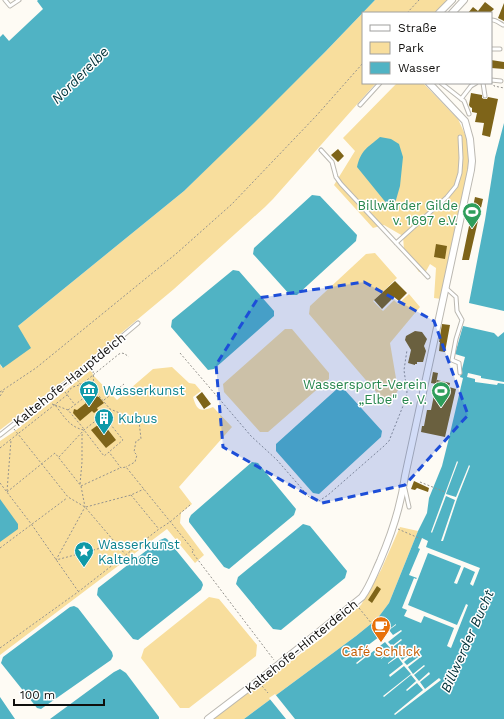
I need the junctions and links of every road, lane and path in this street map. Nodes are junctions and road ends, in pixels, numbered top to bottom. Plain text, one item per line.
1 (5, 0) edge
2 (19, 0) edge
3 (419, 0) edge
4 (452, 0) edge
5 (464, 0) edge
6 (409, 12) edge
7 (440, 12) edge
8 (453, 12) edge
9 (492, 20) edge
10 (503, 25) dead end
11 (492, 48) edge
12 (500, 49) dead end
13 (362, 64) edge
14 (492, 80) edge
15 (501, 81) dead end
16 (379, 84) edge
17 (430, 84) edge
18 (442, 84) edge
19 (475, 84) edge
20 (483, 84) edge
21 (494, 86) dead end
22 (504, 88) edge
23 (485, 96) dead end
24 (461, 99) junction
25 (360, 105) dead end
26 (469, 114) dead end
27 (460, 137) dead end
28 (321, 150) dead end
29 (396, 244) junction
30 (428, 277) dead end
31 (446, 288) junction
32 (138, 323) dead end
33 (407, 350) dead end
34 (180, 353) dead end
35 (129, 357) dead end
36 (93, 370) dead end
37 (460, 373) dead end
38 (93, 375) junction
39 (75, 376) junction
40 (82, 384) junction
41 (124, 384) dead end
42 (5, 388) junction
43 (94, 390) junction
44 (0, 392) edge
45 (65, 392) dead end
46 (89, 394) junction
47 (68, 395) junction
48 (0, 396) edge
49 (85, 397) junction
50 (87, 400) dead end
51 (103, 400) junction
52 (52, 404) dead end
53 (55, 405) junction
54 (75, 405) junction
55 (68, 410) junction
56 (84, 430) junction
57 (18, 434) junction
58 (0, 435) edge
59 (11, 440) junction
60 (0, 448) edge
61 (109, 452) junction
62 (58, 458) junction
63 (41, 464) junction
64 (126, 467) junction
65 (121, 468) junction
66 (420, 482) dead end
67 (0, 483) edge
68 (404, 485) junction
69 (80, 486) junction
70 (144, 489) junction
71 (6, 492) junction
72 (445, 492) dead end
73 (131, 494) junction
74 (68, 497) junction
75 (190, 505) dead end
76 (85, 507) junction
77 (409, 507) dead end
78 (170, 522) junction
79 (32, 525) junction
80 (159, 529) junction
81 (396, 529) dead end
82 (421, 539) dead end
83 (116, 544) junction
84 (0, 548) edge
85 (126, 555) junction
86 (56, 560) junction
87 (78, 592) junction
88 (359, 607) dead end
89 (381, 635) dead end
90 (0, 648) edge
91 (278, 665) junction
92 (258, 681) junction
93 (268, 693) dead end
94 (208, 719) edge

1 - 2 lane
3 - 6 path
4 - 7 street
5 - 8 street
9 - 10 lane
11 - 12 lane
13 - 42 path
14 - 15 lane
16 - 25 lane
17 - 31 street, Kaltehofe-Hinterdeich
18 - 24 lane
19 - 24 lane
20 - 23 lane
21 - 22 path
24 - 26 lane
27 - 29 lane
28 - 29 lane
29 - 30 lane
31 - 37 lane
31 - 68 street, Kaltehofe-Hinterdeich
32 - 39 lane, Kaltehofe-Hauptdeich
33 - 34 path
35 - 38 path
36 - 38 path
38 - 40 path
38 - 43 path
39 - 40 path
39 - 58 lane, Kaltehofe-Hauptdeich
40 - 46 path
40 - 47 path
41 - 51 path
42 - 44 path
42 - 48 path
43 - 46 path
43 - 51 path
45 - 47 path
46 - 49 path
47 - 53 path
47 - 54 path
49 - 50 path
49 - 54 path
51 - 64 path
52 - 53 path
53 - 55 path
53 - 56 path
53 - 57 path
54 - 55 path
55 - 56 path
56 - 61 path
56 - 61 path
56 - 62 path
56 - 69 path
57 - 59 path
57 - 63 path
59 - 60 path
59 - 71 path
61 - 65 path
62 - 63 path
62 - 69 path
63 - 71 path
63 - 74 path
64 - 65 path
64 - 70 path
65 - 69 path
66 - 72 path
67 - 71 path
68 - 77 lane
68 - 91 street, Kaltehofe-Hinterdeich
69 - 76 path
70 - 73 path
70 - 78 path
71 - 79 path
73 - 76 path
73 - 80 path
74 - 76 path
74 - 79 path
75 - 78 path
76 - 83 path
76 - 86 path
78 - 80 path
78 - 91 path
79 - 84 path
79 - 86 path
80 - 85 path
81 - 82 path
83 - 85 path
83 - 86 path
85 - 87 path
86 - 87 path
87 - 90 path
88 - 89 path
91 - 92 street, Kaltehofe-Hinterdeich
92 - 93 path
92 - 94 street, Kaltehofe-Hinterdeich

